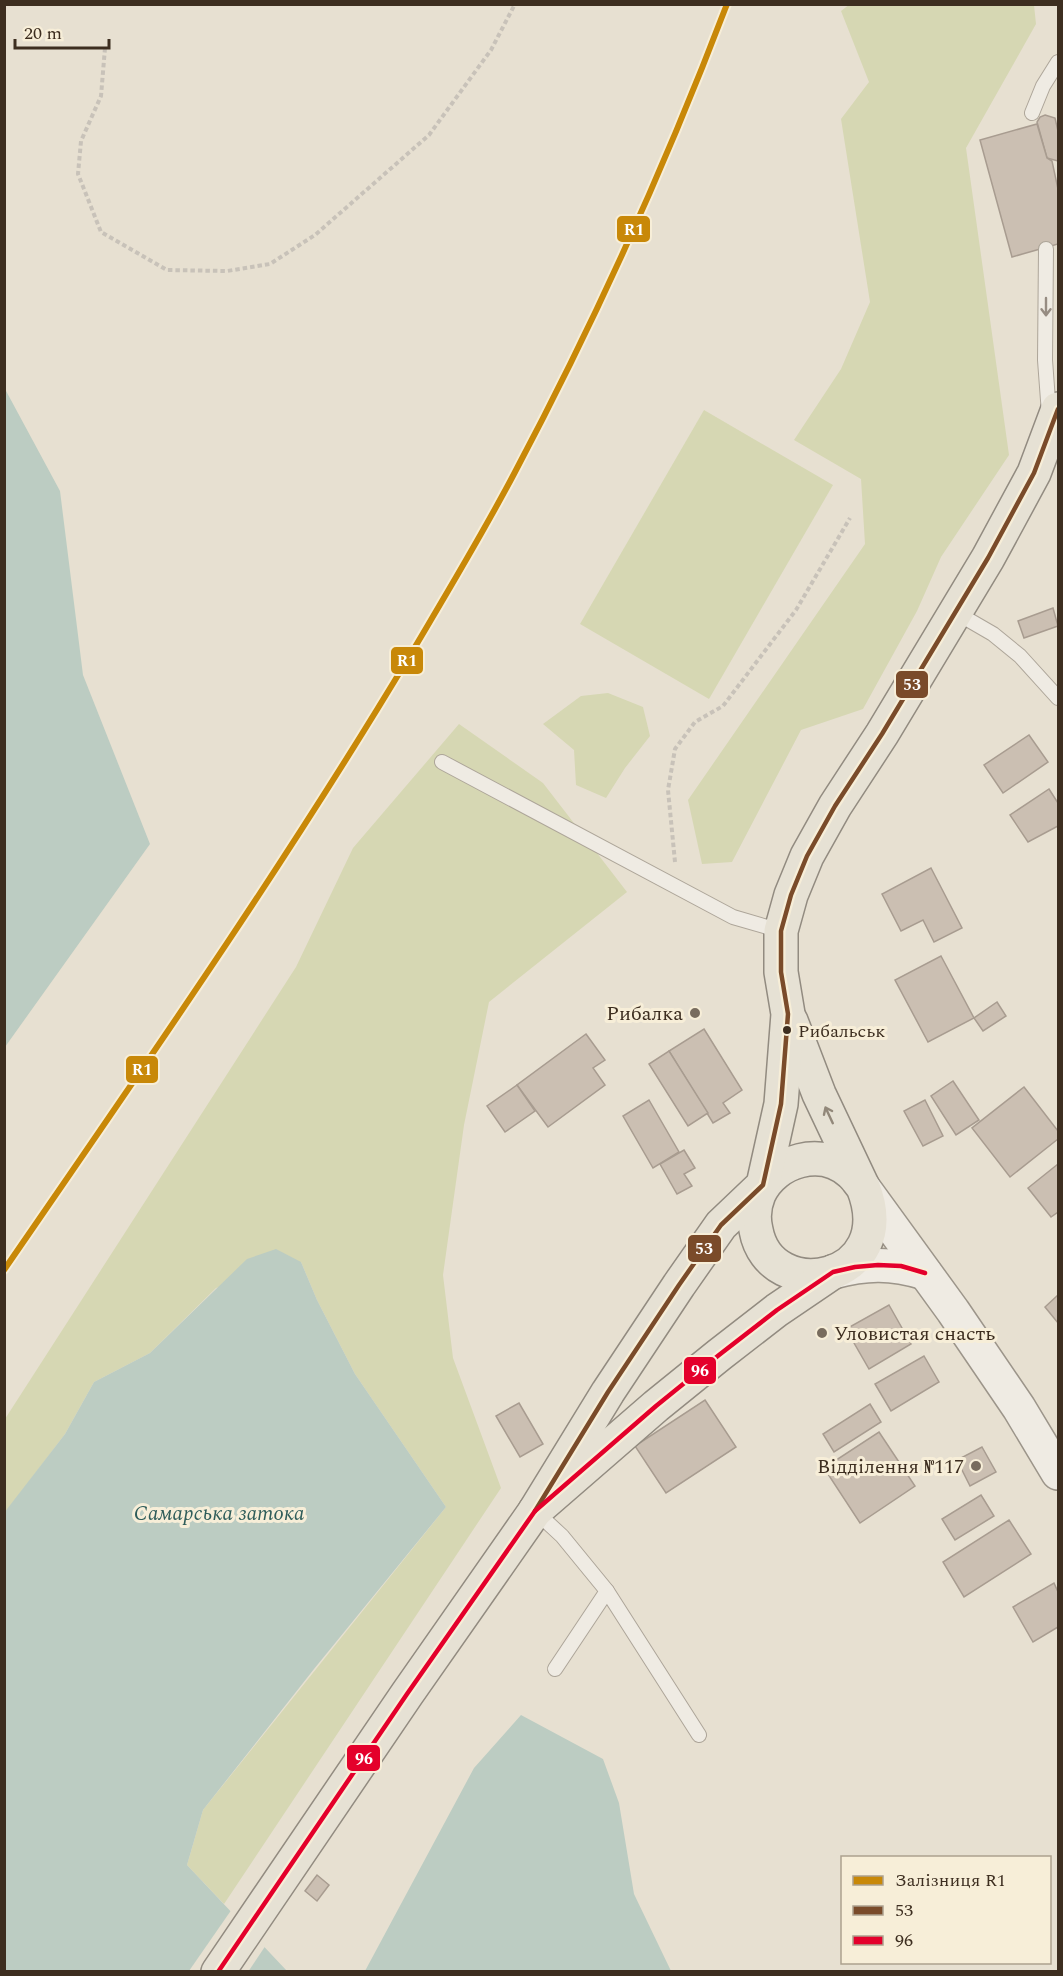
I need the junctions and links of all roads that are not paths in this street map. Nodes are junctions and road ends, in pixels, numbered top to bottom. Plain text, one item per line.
1 (1059, 62) edge
2 (1032, 113) dead end
3 (1046, 249) dead end
4 (1055, 419) edge
5 (955, 612) junction
6 (1059, 698) edge
7 (442, 762) dead end
8 (781, 931) junction
9 (788, 1014) junction
10 (763, 1185) junction
11 (863, 1187) junction
12 (833, 1272) junction
13 (925, 1273) junction
14 (1059, 1473) edge
15 (535, 1511) junction
16 (607, 1591) junction
17 (555, 1669) dead end
18 (699, 1734) dead end
19 (218, 1971) edge

1 - 2 lane
3 -> 4 lane
4 - 5 main road
5 - 6 lane
5 - 8 main road
7 - 8 lane
8 - 9 main road
9 - 10 main road
11 -> 9 main road
10 - 11 main road
10 - 12 main road
10 - 15 main road
11 - 12 main road
11 - 13 main road
12 - 13 main road
12 - 15 main road
13 - 14 main road
15 - 16 lane
15 - 19 main road
16 - 17 lane
16 - 18 lane

